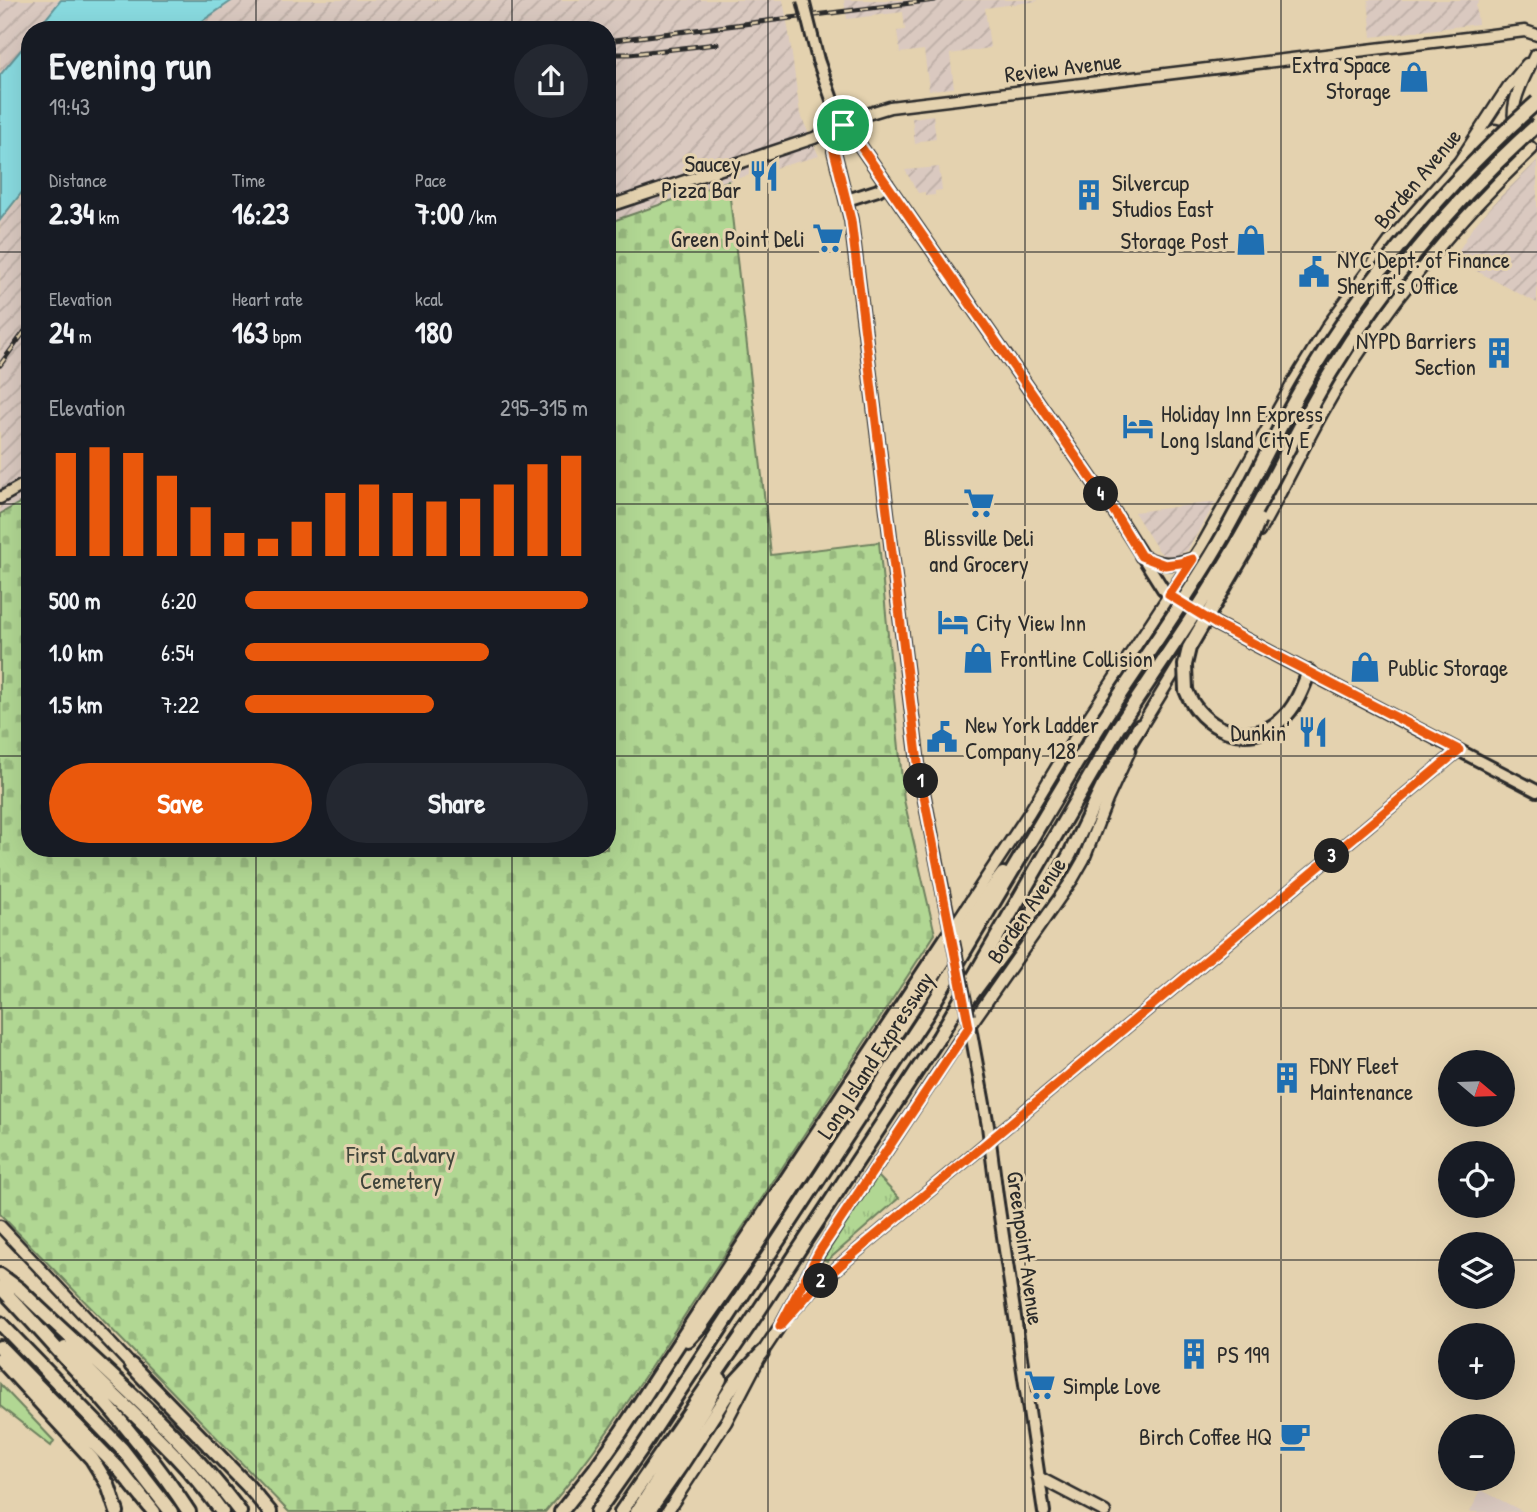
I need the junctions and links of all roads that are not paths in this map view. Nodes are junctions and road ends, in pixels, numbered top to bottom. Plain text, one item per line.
1 (803, 0) edge
2 (1537, 35) edge
3 (1536, 54) edge
4 (1537, 102) edge
5 (1491, 115) junction
6 (843, 125) junction
7 (1537, 125) edge
8 (1521, 137) junction
9 (1468, 150) junction
10 (887, 184) junction
11 (847, 200) junction
12 (616, 204) edge
13 (1283, 458) junction
14 (21, 486) edge
15 (0, 498) edge
16 (1141, 556) junction
17 (1193, 559) junction
18 (1169, 595) junction
19 (1207, 619) junction
20 (1309, 673) junction
21 (1140, 726) junction
22 (1459, 750) junction
23 (1537, 792) edge
24 (1034, 835) junction
25 (952, 936) junction
26 (968, 1021) junction
27 (939, 1037) junction
28 (990, 1141) junction
29 (0, 1226) edge
30 (0, 1275) edge
31 (0, 1287) edge
32 (0, 1323) edge
33 (750, 1324) junction
34 (780, 1326) junction
35 (0, 1347) edge
36 (762, 1353) junction
37 (0, 1359) edge
38 (131, 1365) joint
39 (660, 1374) junction
40 (120, 1401) junction
41 (88, 1446) junction
42 (1038, 1477) junction
43 (575, 1495) junction
44 (117, 1512) edge
45 (154, 1512) edge
46 (171, 1512) edge
47 (189, 1512) edge
48 (222, 1512) edge
49 (240, 1512) edge
50 (271, 1512) edge
51 (556, 1512) edge
52 (563, 1512) edge
53 (597, 1512) edge
54 (621, 1512) edge
55 (637, 1512) edge
56 (648, 1512) edge
57 (667, 1512) edge
58 (1044, 1512) edge
59 (1105, 1512) edge

1 - 6 main road, bridge
2 - 6 main road, Review Avenue
3 - 5 main road, Borden Avenue
3 - 8 main road, Borden Avenue
4 - 24 highway, Long Island Expressway, bridge
5 - 8 main road
5 - 9 main road, Borden Avenue
6 - 10 main road
6 - 11 main road, Greenpoint Avenue
6 - 12 main road, Review Avenue
7 - 13 highway, Long Island Expressway, bridge
8 - 9 main road
8 - 19 main road, Borden Avenue
9 - 17 main road, Borden Avenue
10 - 11 main road
10 - 16 main road
11 - 25 main road, Greenpoint Avenue
13 - 20 highway, bridge
13 - 27 highway, Long Island Expressway, bridge
14 - 15 main road
16 - 17 main road
16 - 18 main road
17 - 18 main road, Borden Avenue
18 - 19 main road
18 - 25 main road, Borden Avenue
19 - 20 main road
19 - 21 main road, Borden Avenue
20 - 22 main road
21 - 26 main road, Borden Avenue
21 - 27 highway
22 - 23 main road
22 - 28 main road
24 - 39 highway
24 - 53 highway, Long Island Expressway
25 - 26 main road, Greenpoint Avenue, bridge
25 - 39 highway
26 - 28 main road, Greenpoint Avenue
26 - 34 main road, Borden Avenue
27 - 33 highway, Long Island Expressway
28 - 34 main road
28 - 42 main road, Greenpoint Avenue
29 - 38 main road
30 - 40 highway
31 - 40 highway
32 - 46 highway
33 - 54 highway, Long Island Expressway
33 - 55 highway
34 - 36 main road
35 - 41 highway
36 - 56 highway
36 - 57 main road
37 - 41 highway
38 - 50 highway
39 - 43 highway
40 - 47 highway
40 - 48 highway
40 - 49 highway
41 - 44 highway
41 - 45 highway
42 - 58 main road, Greenpoint Avenue
42 - 59 main road
43 - 51 highway
43 - 52 highway

